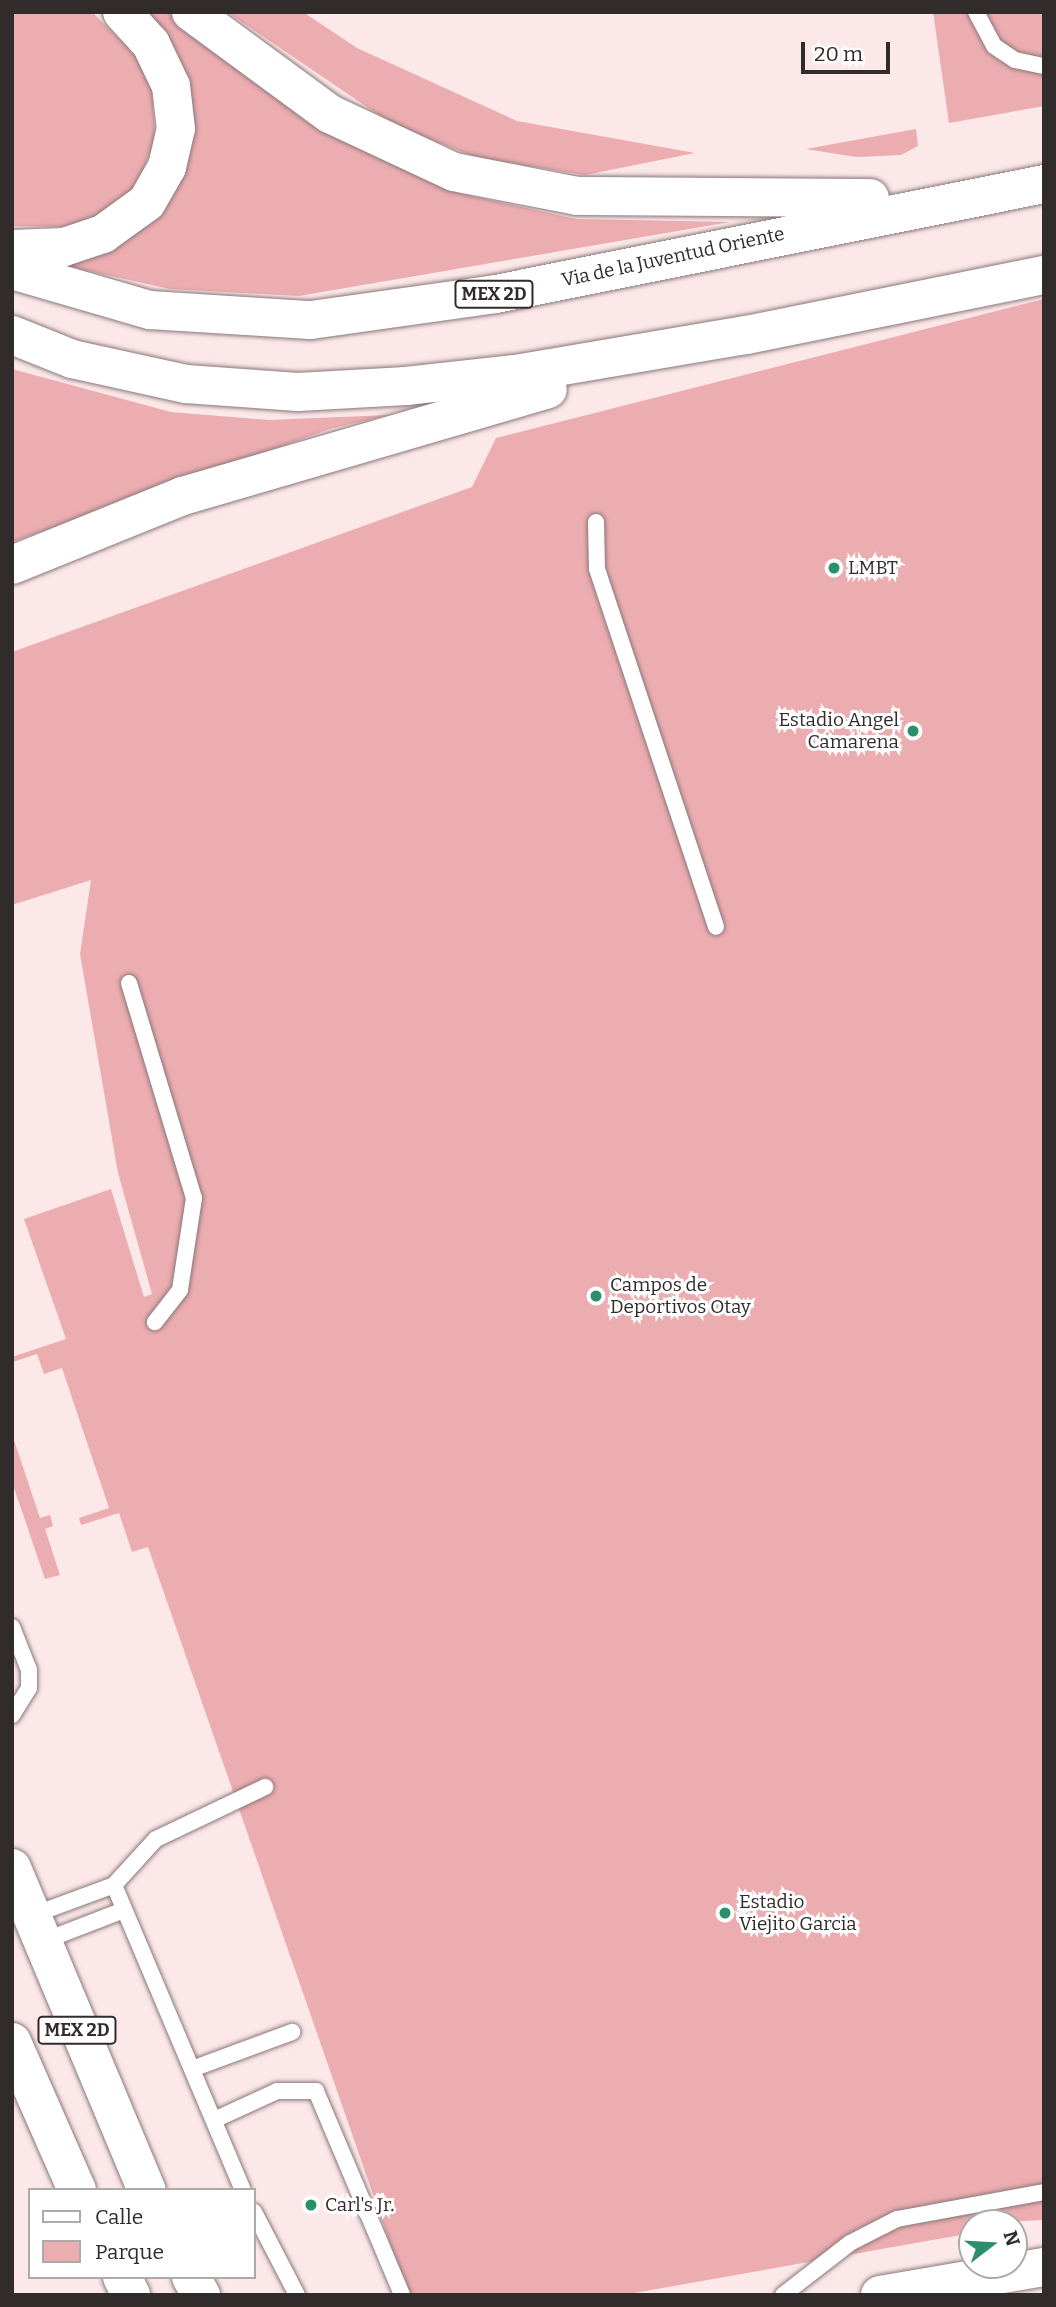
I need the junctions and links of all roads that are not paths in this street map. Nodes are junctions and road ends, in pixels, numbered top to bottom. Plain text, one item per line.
1 (122, 12) edge
2 (191, 12) edge
3 (976, 12) edge
4 (1044, 66) edge
5 (1044, 184) edge
6 (973, 196) junction
7 (12, 249) edge
8 (12, 270) edge
9 (1044, 275) edge
10 (12, 335) edge
11 (746, 335) junction
12 (596, 522) dead end
13 (12, 565) edge
14 (716, 927) dead end
15 (130, 983) dead end
16 (155, 1322) dead end
17 (12, 1627) edge
18 (12, 1714) edge
19 (265, 1787) dead end
20 (12, 1868) edge
21 (114, 1885) junction
22 (124, 1910) junction
23 (36, 1929) junction
24 (292, 2032) dead end
25 (12, 2042) edge
26 (192, 2069) junction
27 (214, 2120) junction
28 (76, 2188) edge
29 (147, 2188) edge
30 (242, 2188) edge
31 (1044, 2192) edge
32 (256, 2216) edge
33 (1044, 2267) edge
34 (123, 2279) edge
35 (192, 2279) edge
36 (131, 2295) edge
37 (201, 2295) edge
38 (297, 2295) edge
39 (402, 2295) edge
40 (783, 2295) edge
41 (880, 2295) edge

1 - 7 main road
2 - 6 main road
3 - 4 lane
5 - 6 main road, Via de la Juventud Oriente / MEX 2D
6 - 8 main road, Via de la Juventud Oriente / MEX 2D
9 - 11 main road
10 - 11 main road
11 - 13 main road
12 - 14 lane
15 - 16 lane
17 - 18 lane
19 - 21 lane
20 - 23 main road, MEX 2D
21 - 22 lane
21 - 23 lane
22 - 23 lane
22 - 26 lane
23 - 29 main road, MEX 2D
24 - 26 lane
25 - 28 main road, MEX 2D
26 - 27 lane
27 - 30 lane
27 - 39 lane
31 - 40 lane
32 - 38 lane
33 - 41 main road
34 - 36 main road
35 - 37 main road

